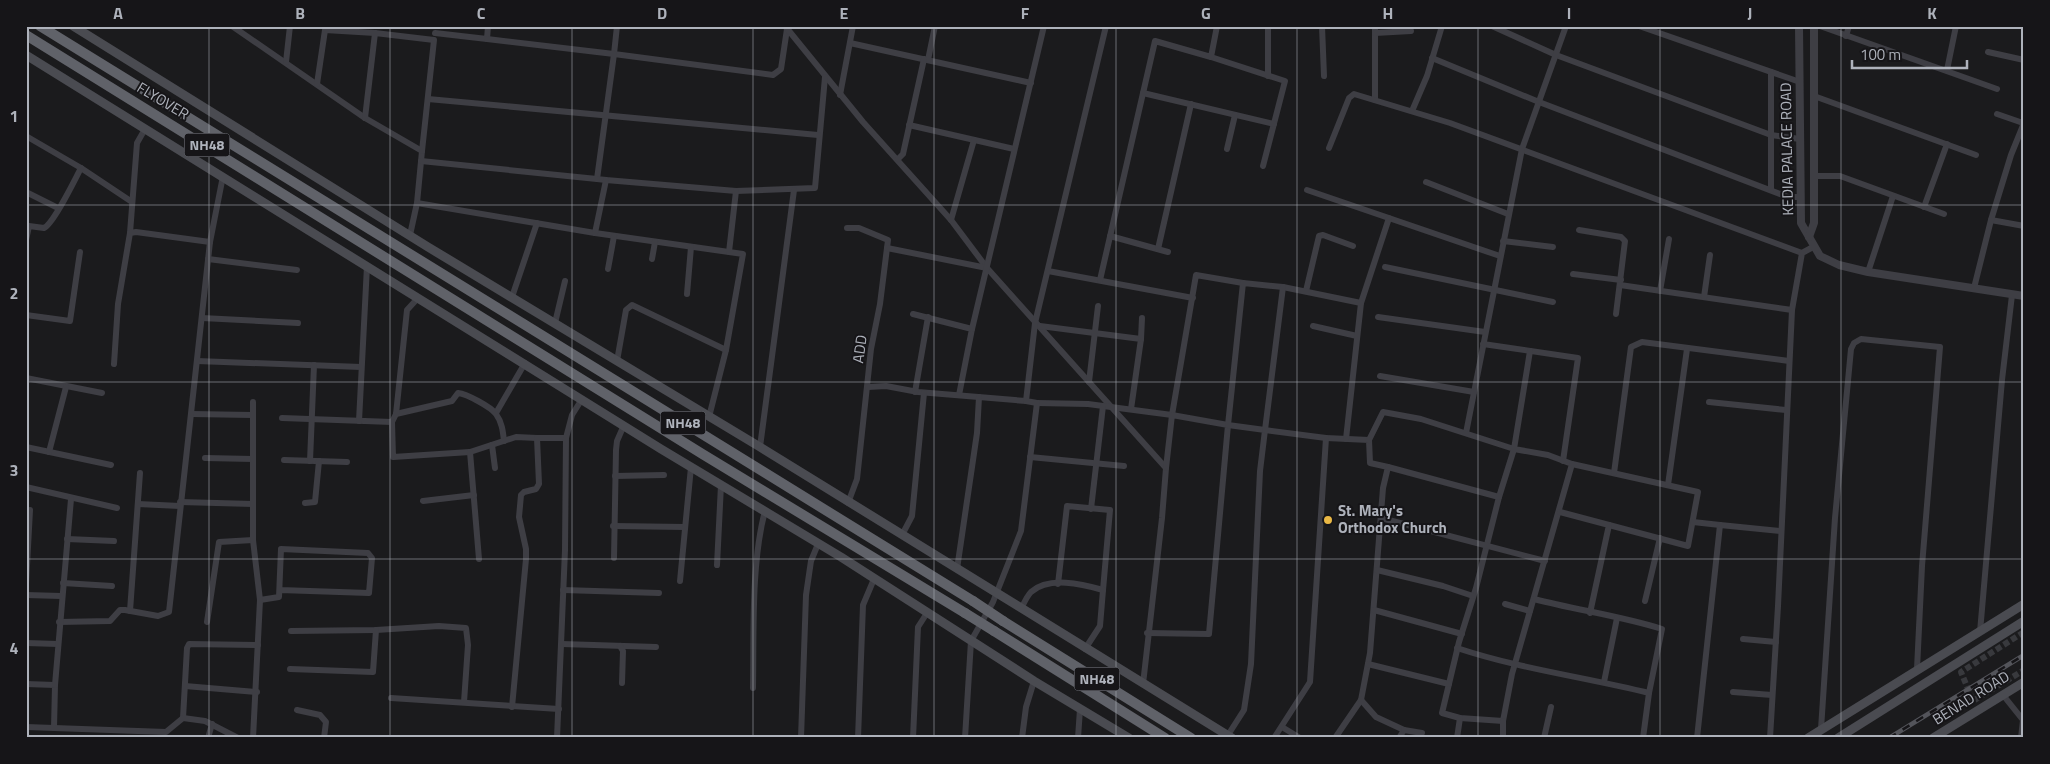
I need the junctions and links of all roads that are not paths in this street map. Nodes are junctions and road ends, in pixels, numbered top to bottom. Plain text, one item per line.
1 (40, 26) edge
2 (73, 26) edge
3 (232, 26) edge
4 (290, 26) edge
5 (488, 26) edge
6 (617, 26) edge
7 (853, 26) edge
8 (935, 26) edge
9 (1044, 26) edge
10 (1106, 26) edge
11 (1216, 26) edge
12 (1268, 26) edge
13 (1322, 26) edge
14 (1442, 26) edge
15 (1492, 26) edge
16 (1566, 26) edge
17 (1639, 26) edge
18 (1799, 26) edge
19 (1814, 26) edge
20 (1820, 26) edge
21 (1849, 26) edge
22 (1956, 26) edge
23 (325, 28) edge
24 (786, 28) edge
25 (436, 30) edge
26 (1375, 30) edge
27 (1411, 31) dead end
28 (375, 33) junction
29 (26, 35) edge
30 (1846, 36) junction
31 (487, 38) junction
32 (434, 40) junction
33 (850, 42) junction
34 (1988, 52) dead end
35 (614, 54) junction
36 (26, 55) edge
37 (1211, 56) junction
38 (1556, 56) junction
39 (1432, 58) junction
40 (926, 59) junction
41 (2024, 60) edge
42 (286, 62) junction
43 (1947, 70) junction
44 (1771, 72) junction
45 (1268, 76) junction
46 (1324, 76) dead end
47 (825, 77) junction
48 (1800, 82) junction
49 (1031, 83) junction
50 (317, 84) junction
51 (1997, 90) dead end
52 (1143, 93) junction
53 (840, 95) junction
54 (1814, 96) junction
55 (428, 99) junction
56 (1375, 100) junction
57 (1539, 102) junction
58 (1191, 104) junction
59 (1412, 111) junction
60 (1997, 114) dead end
61 (1235, 115) junction
62 (606, 116) junction
63 (365, 118) junction
64 (2023, 123) edge
65 (1274, 124) junction
66 (909, 125) junction
67 (145, 129) junction
68 (818, 135) junction
69 (1771, 135) junction
70 (26, 136) edge
71 (1800, 139) junction
72 (974, 140) junction
73 (1947, 144) junction
74 (1329, 148) dead end
75 (1014, 149) junction
76 (1227, 149) dead end
77 (1522, 150) junction
78 (422, 151) junction
79 (1976, 155) dead end
80 (898, 159) junction
81 (421, 161) junction
82 (1263, 166) dead end
83 (81, 168) junction
84 (222, 176) junction
85 (1814, 176) junction
86 (597, 179) junction
87 (606, 180) junction
88 (1426, 182) dead end
89 (794, 190) junction
90 (1307, 190) dead end
91 (1771, 190) junction
92 (736, 191) junction
93 (26, 192) edge
94 (1893, 196) junction
95 (1801, 197) junction
96 (132, 202) junction
97 (416, 203) junction
98 (1924, 207) junction
99 (58, 208) junction
100 (1508, 214) junction
101 (1944, 214) dead end
102 (1389, 218) junction
103 (951, 220) junction
104 (1991, 220) junction
105 (537, 223) junction
106 (2024, 226) edge
107 (848, 228) dead end
108 (1580, 230) dead end
109 (130, 233) junction
110 (595, 233) junction
111 (410, 235) junction
112 (614, 236) junction
113 (1110, 236) junction
114 (1809, 237) junction
115 (1669, 239) dead end
116 (26, 240) edge
117 (1503, 241) junction
118 (210, 242) junction
119 (655, 242) junction
120 (1353, 246) dead end
121 (691, 247) junction
122 (1552, 247) dead end
123 (1812, 247) junction
124 (887, 248) junction
125 (1158, 249) junction
126 (80, 252) dead end
127 (729, 252) junction
128 (1168, 252) dead end
129 (1802, 253) junction
130 (1710, 255) dead end
131 (1500, 256) junction
132 (208, 259) junction
133 (652, 259) dead end
134 (367, 266) junction
135 (1385, 267) dead end
136 (987, 268) junction
137 (608, 269) dead end
138 (297, 270) dead end
139 (1048, 271) junction
140 (1868, 272) junction
141 (1573, 274) dead end
142 (1100, 280) junction
143 (565, 281) dead end
144 (1620, 282) junction
145 (1243, 283) junction
146 (1283, 287) junction
147 (1974, 288) junction
148 (1493, 290) junction
149 (1306, 291) junction
150 (1660, 291) junction
151 (687, 294) dead end
152 (2012, 295) junction
153 (2024, 296) edge
154 (512, 297) junction
155 (418, 298) junction
156 (1193, 298) junction
157 (1704, 298) junction
158 (1553, 302) dead end
159 (1361, 303) junction
160 (1098, 306) dead end
161 (1792, 310) junction
162 (914, 314) dead end
163 (1616, 314) dead end
164 (26, 315) edge
165 (928, 317) junction
166 (1378, 317) dead end
167 (202, 318) junction
168 (1142, 318) dead end
169 (555, 323) junction
170 (298, 324) dead end
171 (1038, 324) junction
172 (1313, 326) dead end
173 (972, 329) junction
174 (1485, 332) junction
175 (1095, 335) junction
176 (1357, 336) junction
177 (1140, 339) junction
178 (1483, 344) junction
179 (1687, 349) junction
180 (726, 350) junction
181 (1530, 351) junction
182 (198, 361) junction
183 (618, 361) junction
184 (1789, 361) junction
185 (525, 363) junction
186 (114, 364) dead end
187 (314, 365) junction
188 (361, 367) junction
189 (1380, 376) dead end
190 (26, 378) edge
191 (1089, 382) junction
192 (66, 387) junction
193 (868, 387) junction
194 (914, 392) junction
195 (1474, 392) junction
196 (102, 393) dead end
197 (924, 393) junction
198 (959, 395) junction
199 (979, 397) junction
200 (582, 399) junction
201 (1026, 401) junction
202 (253, 402) dead end
203 (1709, 402) dead end
204 (1038, 403) junction
205 (1106, 406) junction
206 (1131, 408) junction
207 (1786, 410) junction
208 (496, 413) junction
209 (192, 414) junction
210 (396, 414) junction
211 (252, 415) junction
212 (1172, 415) junction
213 (709, 416) junction
214 (282, 418) dead end
215 (312, 420) junction
216 (359, 420) junction
217 (392, 422) junction
218 (624, 425) junction
219 (1228, 425) junction
220 (1265, 430) junction
221 (1466, 433) junction
222 (537, 438) junction
223 (566, 438) junction
224 (1326, 438) junction
225 (1346, 439) junction
226 (1369, 440) junction
227 (504, 441) junction
228 (492, 445) junction
229 (26, 447) edge
230 (760, 447) junction
231 (1514, 449) junction
232 (49, 452) junction
233 (470, 452) junction
234 (1030, 457) junction
235 (205, 458) dead end
236 (253, 459) junction
237 (284, 460) dead end
238 (310, 461) junction
239 (319, 461) junction
240 (1563, 461) junction
241 (347, 462) dead end
242 (1094, 463) junction
243 (1572, 464) junction
244 (111, 465) dead end
245 (1124, 466) dead end
246 (691, 467) junction
247 (495, 468) dead end
248 (1166, 468) junction
249 (1388, 468) junction
250 (140, 473) dead end
251 (1614, 473) junction
252 (664, 475) dead end
253 (615, 476) junction
254 (721, 485) junction
255 (1668, 485) junction
256 (26, 488) edge
257 (474, 495) junction
258 (1498, 497) junction
259 (72, 499) junction
260 (423, 501) dead end
261 (305, 503) dead end
262 (848, 503) junction
263 (138, 504) junction
264 (180, 504) junction
265 (253, 504) junction
266 (117, 508) dead end
267 (1091, 509) junction
268 (30, 510) dead end
269 (766, 511) junction
270 (1560, 512) junction
271 (1381, 518) junction
272 (1693, 522) junction
273 (1609, 525) junction
274 (1720, 525) junction
275 (613, 526) junction
276 (685, 527) junction
277 (1781, 531) junction
278 (902, 534) junction
279 (1660, 538) junction
280 (67, 539) junction
281 (253, 540) junction
282 (114, 541) dead end
283 (818, 544) junction
284 (1486, 546) junction
285 (27, 548) edge
286 (614, 558) dead end
287 (479, 559) dead end
288 (1545, 561) junction
289 (717, 565) dead end
290 (957, 569) junction
291 (1377, 570) junction
292 (874, 579) junction
293 (680, 581) dead end
294 (63, 583) junction
295 (26, 584) edge
296 (1058, 584) junction
297 (112, 586) dead end
298 (280, 590) junction
299 (563, 590) junction
300 (1103, 590) junction
301 (660, 593) dead end
302 (996, 594) junction
303 (26, 595) edge
304 (61, 596) junction
305 (1473, 596) junction
306 (1534, 599) junction
307 (260, 600) junction
308 (1645, 601) dead end
309 (1505, 604) dead end
310 (2024, 604) edge
311 (1021, 608) junction
312 (1374, 610) junction
313 (130, 611) junction
314 (1530, 611) junction
315 (927, 613) junction
316 (1590, 613) junction
317 (1617, 618) junction
318 (2024, 621) edge
319 (59, 622) junction
320 (206, 622) dead end
321 (291, 630) dead end
322 (376, 630) junction
323 (1980, 632) junction
324 (1147, 633) junction
325 (1462, 634) junction
326 (1743, 639) dead end
327 (971, 641) junction
328 (1776, 642) junction
329 (26, 643) edge
330 (58, 644) junction
331 (562, 644) junction
332 (258, 645) junction
333 (620, 646) junction
334 (656, 646) dead end
335 (1956, 646) junction
336 (1457, 648) junction
337 (1085, 649) junction
338 (1963, 659) junction
339 (1368, 664) junction
340 (1514, 666) junction
341 (290, 669) dead end
342 (1917, 669) junction
343 (1034, 681) junction
344 (1604, 682) junction
345 (2024, 682) edge
346 (622, 683) dead end
347 (26, 684) edge
348 (1143, 684) junction
349 (1449, 684) junction
350 (54, 685) junction
351 (185, 686) junction
352 (753, 688) dead end
353 (257, 692) junction
354 (1734, 692) dead end
355 (1649, 693) junction
356 (1772, 695) junction
357 (2003, 695) junction
358 (391, 698) dead end
359 (1362, 700) junction
360 (464, 702) junction
361 (512, 707) junction
362 (1551, 707) dead end
363 (297, 710) dead end
364 (559, 710) junction
365 (1080, 710) junction
366 (183, 718) junction
367 (1460, 718) junction
368 (1503, 721) junction
369 (212, 724) junction
370 (26, 727) edge
371 (1282, 727) junction
372 (54, 728) junction
373 (1821, 729) junction
374 (1404, 730) junction
375 (1422, 733) dead end
376 (165, 735) edge
377 (1943, 735) edge
378 (1230, 736) edge
379 (208, 738) edge
380 (238, 738) edge
381 (253, 738) edge
382 (324, 738) edge
383 (557, 738) edge
384 (801, 738) edge
385 (858, 738) edge
386 (913, 738) edge
387 (965, 738) edge
388 (1022, 738) edge
389 (1078, 738) edge
390 (1129, 738) edge
391 (1165, 738) edge
392 (1191, 738) edge
393 (1274, 738) edge
394 (1300, 738) edge
395 (1335, 738) edge
396 (1399, 738) edge
397 (1457, 738) edge
398 (1503, 738) edge
399 (1544, 738) edge
400 (1589, 738) edge
401 (1618, 738) edge
402 (1643, 738) edge
403 (1697, 738) edge
404 (1770, 738) edge
405 (1808, 738) edge
406 (1838, 738) edge
407 (1933, 738) edge
408 (2021, 738) edge

1 - 392 highway, FLYOVER / NH48, bridge
2 - 111 main road
3 - 42 street
4 - 42 street
5 - 31 street
6 - 35 street
7 - 33 street
8 - 40 street
9 - 49 street
10 - 139 street
11 - 37 street
12 - 45 street
13 - 46 street
14 - 39 street
15 - 38 street
16 - 38 street
17 - 44 street
18 - 48 street, KEDIA PALACE ROAD
19 - 54 street, KEDIA PALACE ROAD
20 - 30 street
21 - 30 street
22 - 43 street
23 - 28 street
23 - 50 street
24 - 35 street
24 - 47 street
25 - 31 street
25 - 32 street
26 - 27 street
26 - 56 street
28 - 32 street
28 - 63 street
29 - 391 highway, FLYOVER / NH48, bridge
30 - 43 street
31 - 35 street
32 - 55 street
33 - 40 street
33 - 53 street
34 - 41 street
35 - 62 street
36 - 67 main road
37 - 45 street
37 - 52 street
38 - 57 street
38 - 69 street
39 - 57 street
39 - 59 street
40 - 49 street
40 - 66 street
42 - 50 street
43 - 51 street
44 - 48 street
44 - 69 street
45 - 65 street
47 - 53 street
47 - 68 street
48 - 71 street, KEDIA PALACE ROAD
49 - 75 street
50 - 63 street
52 - 58 street
52 - 113 street
53 - 80 street
54 - 73 street
54 - 85 street, KEDIA PALACE ROAD
55 - 62 street
55 - 78 street
56 - 59 street
56 - 74 street
57 - 77 street
57 - 91 street
58 - 61 street
58 - 125 street
59 - 77 street
60 - 64 street
61 - 65 street
61 - 76 street
62 - 68 street
62 - 86 street
63 - 78 street
64 - 104 street
65 - 82 street
66 - 72 street
66 - 80 street
67 - 84 main road
67 - 96 street
68 - 89 street
69 - 71 street
69 - 91 street
70 - 83 street
71 - 95 street, KEDIA PALACE ROAD
72 - 75 street
72 - 103 street
73 - 79 street
73 - 98 street
75 - 136 street
77 - 100 street
77 - 129 street
78 - 81 street
80 - 103 street
81 - 86 street
81 - 97 street
83 - 96 street
83 - 99 street
84 - 118 street
84 - 134 main road
85 - 94 street
85 - 114 street, KEDIA PALACE ROAD
86 - 87 street
87 - 92 street
87 - 110 street
88 - 100 street
89 - 92 street
89 - 230 street
90 - 102 street
91 - 95 street
92 - 127 street
93 - 99 street
94 - 98 street
94 - 140 street
95 - 114 street, KEDIA PALACE ROAD
96 - 109 street
97 - 105 street
97 - 111 street
98 - 101 street
99 - 116 street
100 - 117 street
102 - 131 street
102 - 159 street
103 - 136 street
104 - 106 street
104 - 147 street
105 - 110 street
105 - 154 street
107 - 124 street
108 - 144 street
109 - 118 street
109 - 186 street
110 - 112 street
111 - 154 main road
112 - 119 street
112 - 137 street
113 - 125 street
113 - 142 street
114 - 123 street
115 - 150 street
117 - 122 street
117 - 131 street
118 - 132 street
119 - 121 street
119 - 133 street
120 - 149 street
121 - 127 street
121 - 151 street
123 - 129 street
123 - 140 street
124 - 136 street
124 - 193 street, ADD
125 - 128 street
126 - 164 street
127 - 180 street
129 - 161 street
130 - 157 street
131 - 148 street
132 - 138 street
132 - 167 street
134 - 155 main road
134 - 188 street
135 - 148 street
136 - 171 street
136 - 173 street
139 - 142 street
139 - 171 street
140 - 147 street
141 - 144 street
142 - 156 street
143 - 169 street
144 - 150 street
144 - 163 street
145 - 146 street
145 - 156 street
145 - 219 street
146 - 149 street
146 - 220 street
147 - 152 street
148 - 158 street
148 - 174 street
149 - 159 street
150 - 157 street
152 - 153 street
152 - 323 street
154 - 169 main road
155 - 185 main road
155 - 210 street
156 - 212 street
157 - 161 street
159 - 176 street
160 - 175 street
161 - 184 street
162 - 165 street
165 - 173 street
165 - 194 street
166 - 174 street
167 - 170 street
167 - 182 street
168 - 177 street
169 - 183 main road
171 - 175 street
171 - 191 street
171 - 201 street
172 - 176 street
173 - 198 street
174 - 178 street
175 - 177 street
175 - 191 street
176 - 225 street
177 - 206 street
178 - 181 street
178 - 195 street
179 - 184 street
179 - 251 street
179 - 255 street
180 - 183 street
180 - 213 street
181 - 231 street
181 - 240 street
182 - 187 street
182 - 209 street
183 - 213 main road
184 - 207 street
185 - 200 main road
185 - 208 street
187 - 188 street
187 - 215 street
188 - 216 street
189 - 195 street
190 - 192 street
191 - 205 street
192 - 196 street
192 - 232 street
193 - 194 street
193 - 262 street, ADD
194 - 197 street
195 - 221 street
197 - 198 street
197 - 278 street
198 - 199 street
199 - 201 street
199 - 290 street
200 - 218 main road
200 - 223 street
201 - 204 street
202 - 211 street
203 - 207 street
204 - 205 street
204 - 234 street
205 - 206 street
205 - 242 street
205 - 248 street
206 - 212 street
207 - 277 street
208 - 210 street
208 - 227 street
209 - 211 street
209 - 264 street
210 - 217 street
211 - 236 street
212 - 219 street
212 - 248 street
213 - 230 main road
214 - 215 street
215 - 216 street
215 - 238 street
216 - 217 street
217 - 233 street
218 - 246 main road
218 - 253 street
219 - 220 street
219 - 324 street
220 - 224 street
220 - 378 street
221 - 226 street
221 - 231 street
222 - 223 street
222 - 227 street
222 - 361 street
223 - 299 street
224 - 225 street
224 - 371 street
225 - 226 street
226 - 249 street
227 - 228 street
228 - 233 street
228 - 247 street
229 - 232 street
230 - 262 main road
231 - 240 street
231 - 258 street
232 - 244 street
233 - 257 street
234 - 242 street
234 - 302 street
235 - 236 street
236 - 265 street
237 - 238 street
238 - 239 street
239 - 241 street
239 - 261 street
240 - 243 street
242 - 245 street
242 - 267 street
243 - 251 street
243 - 270 street
246 - 254 main road
246 - 276 street
248 - 324 street
249 - 258 street
249 - 271 street
250 - 263 street
251 - 255 street
252 - 253 street
253 - 275 street
254 - 269 main road
254 - 289 street
255 - 272 street
256 - 259 street
257 - 260 street
257 - 287 street
258 - 284 street
259 - 266 street
259 - 280 street
262 - 278 main road
263 - 264 street
263 - 313 street
264 - 265 street
264 - 313 street
265 - 281 street
267 - 296 street
267 - 300 street
268 - 285 street
269 - 283 main road
269 - 352 street
270 - 273 street
270 - 288 street
271 - 284 street
271 - 291 street
272 - 274 street
272 - 279 street
273 - 279 street
273 - 316 street
274 - 277 street
274 - 403 street
275 - 276 street
275 - 286 street
276 - 293 street
277 - 328 street
278 - 290 main road
279 - 308 street
280 - 282 street
280 - 294 street
281 - 307 street
281 - 320 street
283 - 292 main road
283 - 384 street
284 - 288 street
284 - 305 street
285 - 295 street
288 - 306 street
290 - 302 main road
291 - 305 street
291 - 312 street
292 - 315 main road
292 - 385 street
294 - 297 street
294 - 304 street
296 - 300 street
296 - 311 street
298 - 298 street
298 - 307 street
299 - 301 street
299 - 331 street
300 - 337 street
302 - 311 main road
302 - 327 street
303 - 304 street
304 - 319 street
305 - 325 street
306 - 314 street
306 - 316 street
307 - 332 street
309 - 314 street
310 - 323 main road
311 - 337 main road
312 - 325 street
312 - 339 street
313 - 319 street
314 - 340 street
315 - 327 main road
315 - 386 street
316 - 317 street
317 - 344 street
317 - 355 street
318 - 338 main road
319 - 330 street
321 - 322 street
322 - 341 street
322 - 360 street
323 - 335 main road
324 - 348 street
325 - 336 street
326 - 328 street
327 - 343 main road
327 - 387 street
328 - 356 street
329 - 330 street
330 - 350 street
331 - 333 street
331 - 364 street
332 - 351 street
332 - 353 street
333 - 334 street
333 - 346 street
335 - 338 main road
335 - 342 main road
336 - 340 street
336 - 349 street
337 - 348 main road
338 - 406 main road
339 - 349 street
339 - 359 street
340 - 344 street
340 - 368 street
342 - 373 main road
342 - 373 street
343 - 365 main road
343 - 388 street
344 - 355 street
345 - 357 main road, BENAD ROAD
347 - 350 street
348 - 378 main road
349 - 367 street
350 - 372 street
351 - 353 street
351 - 366 street
353 - 381 street
354 - 356 street
355 - 402 street
356 - 404 street
357 - 377 main road, BENAD ROAD
357 - 408 street
358 - 360 street
359 - 374 street
359 - 395 street
360 - 361 street
361 - 364 street
362 - 399 street
363 - 382 street
364 - 383 street
365 - 389 street
365 - 390 main road
366 - 369 street
366 - 376 street
367 - 368 street
367 - 397 street
368 - 398 street
369 - 379 street
369 - 380 street
370 - 372 street
371 - 393 street
371 - 394 street
372 - 376 street
373 - 405 main road
374 - 375 street
374 - 396 street
377 - 407 main road, BENAD ROAD
400 - 401 street

